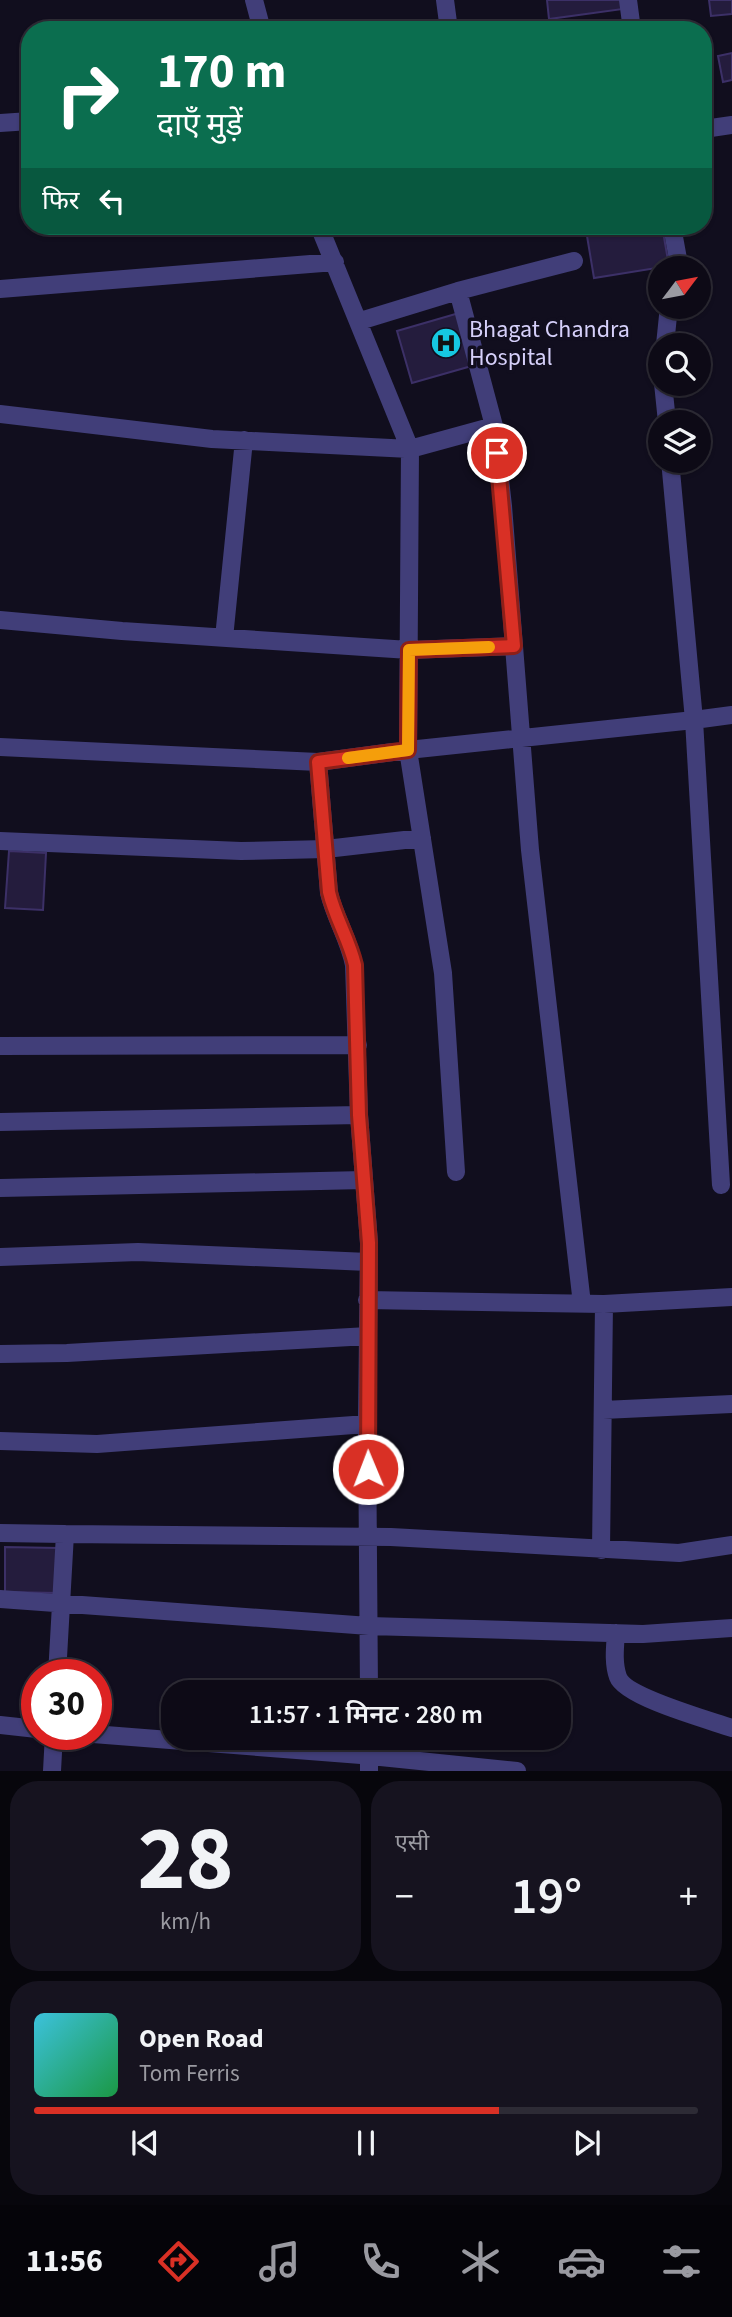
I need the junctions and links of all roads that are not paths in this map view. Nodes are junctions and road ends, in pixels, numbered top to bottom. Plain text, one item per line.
1 (254, 0) edge
2 (445, 0) edge
3 (628, 0) edge
4 (260, 21) edge
5 (448, 21) edge
6 (631, 21) edge
7 (21, 122) edge
8 (0, 123) edge
9 (732, 125) edge
10 (712, 128) edge
11 (323, 235) edge
12 (673, 235) edge
13 (677, 256) edge
14 (574, 261) dead end
15 (334, 262) junction
16 (0, 289) edge
17 (458, 291) junction
18 (360, 321) junction
19 (0, 414) edge
20 (494, 426) junction
21 (244, 440) junction
22 (410, 449) junction
23 (671, 473) edge
24 (0, 620) edge
25 (224, 638) junction
26 (514, 646) junction
27 (409, 650) junction
28 (732, 715) edge
29 (694, 720) junction
30 (521, 739) junction
31 (0, 747) edge
32 (408, 750) junction
33 (318, 762) junction
34 (422, 838) junction
35 (0, 841) edge
36 (326, 849) junction
37 (358, 1045) junction
38 (0, 1046) edge
39 (359, 1115) junction
40 (0, 1122) edge
41 (456, 1172) dead end
42 (363, 1180) junction
43 (720, 1185) dead end
44 (0, 1188) edge
45 (0, 1257) edge
46 (368, 1262) junction
47 (732, 1297) edge
48 (367, 1300) junction
49 (582, 1304) junction
50 (604, 1304) junction
51 (368, 1336) junction
52 (0, 1354) edge
53 (732, 1404) edge
54 (603, 1410) junction
55 (367, 1424) junction
56 (0, 1441) edge
57 (0, 1533) edge
58 (65, 1534) junction
59 (369, 1537) junction
60 (732, 1545) edge
61 (601, 1550) junction
62 (0, 1599) edge
63 (61, 1603) junction
64 (369, 1626) junction
65 (732, 1628) edge
66 (616, 1633) junction
67 (58, 1659) edge
68 (369, 1680) edge
69 (0, 1725) edge
70 (21, 1727) edge
71 (732, 1728) edge
72 (112, 1736) edge
73 (53, 1750) edge
74 (369, 1764) edge
75 (52, 1771) edge
76 (517, 1771) edge

1 - 4 street
2 - 5 street
3 - 6 street
7 - 8 street
9 - 10 street
11 - 15 street
12 - 13 street
14 - 17 street
15 - 16 street
15 - 18 street
17 - 18 street
17 - 20 street
18 - 22 street
19 - 21 street
20 - 22 street
20 - 26 street
21 - 22 street
21 - 25 street
22 - 27 street
23 - 29 street
24 - 25 street
25 - 27 street
26 - 27 street
26 - 30 street
27 - 32 street
28 - 29 street
29 - 30 street
29 - 43 street
30 - 32 street
30 - 49 street
31 - 33 street
32 - 33 street
32 - 34 street
33 - 36 street
34 - 36 street
34 - 41 street
35 - 36 street
36 - 37 street
37 - 38 street
37 - 39 street
39 - 40 street
39 - 42 street
42 - 44 street
42 - 46 street
45 - 46 street
46 - 48 street
47 - 50 street
48 - 49 street
48 - 51 street
49 - 50 street
50 - 54 street
51 - 52 street
51 - 55 street
53 - 54 street
54 - 61 street
55 - 56 street
55 - 59 street
57 - 58 street
58 - 59 street
58 - 63 street
59 - 61 street
59 - 64 street
60 - 61 street
62 - 63 street
63 - 64 street
63 - 67 street
64 - 66 street
64 - 68 street
65 - 66 street
66 - 71 street
69 - 70 street
72 - 74 street
73 - 75 street
74 - 76 street

